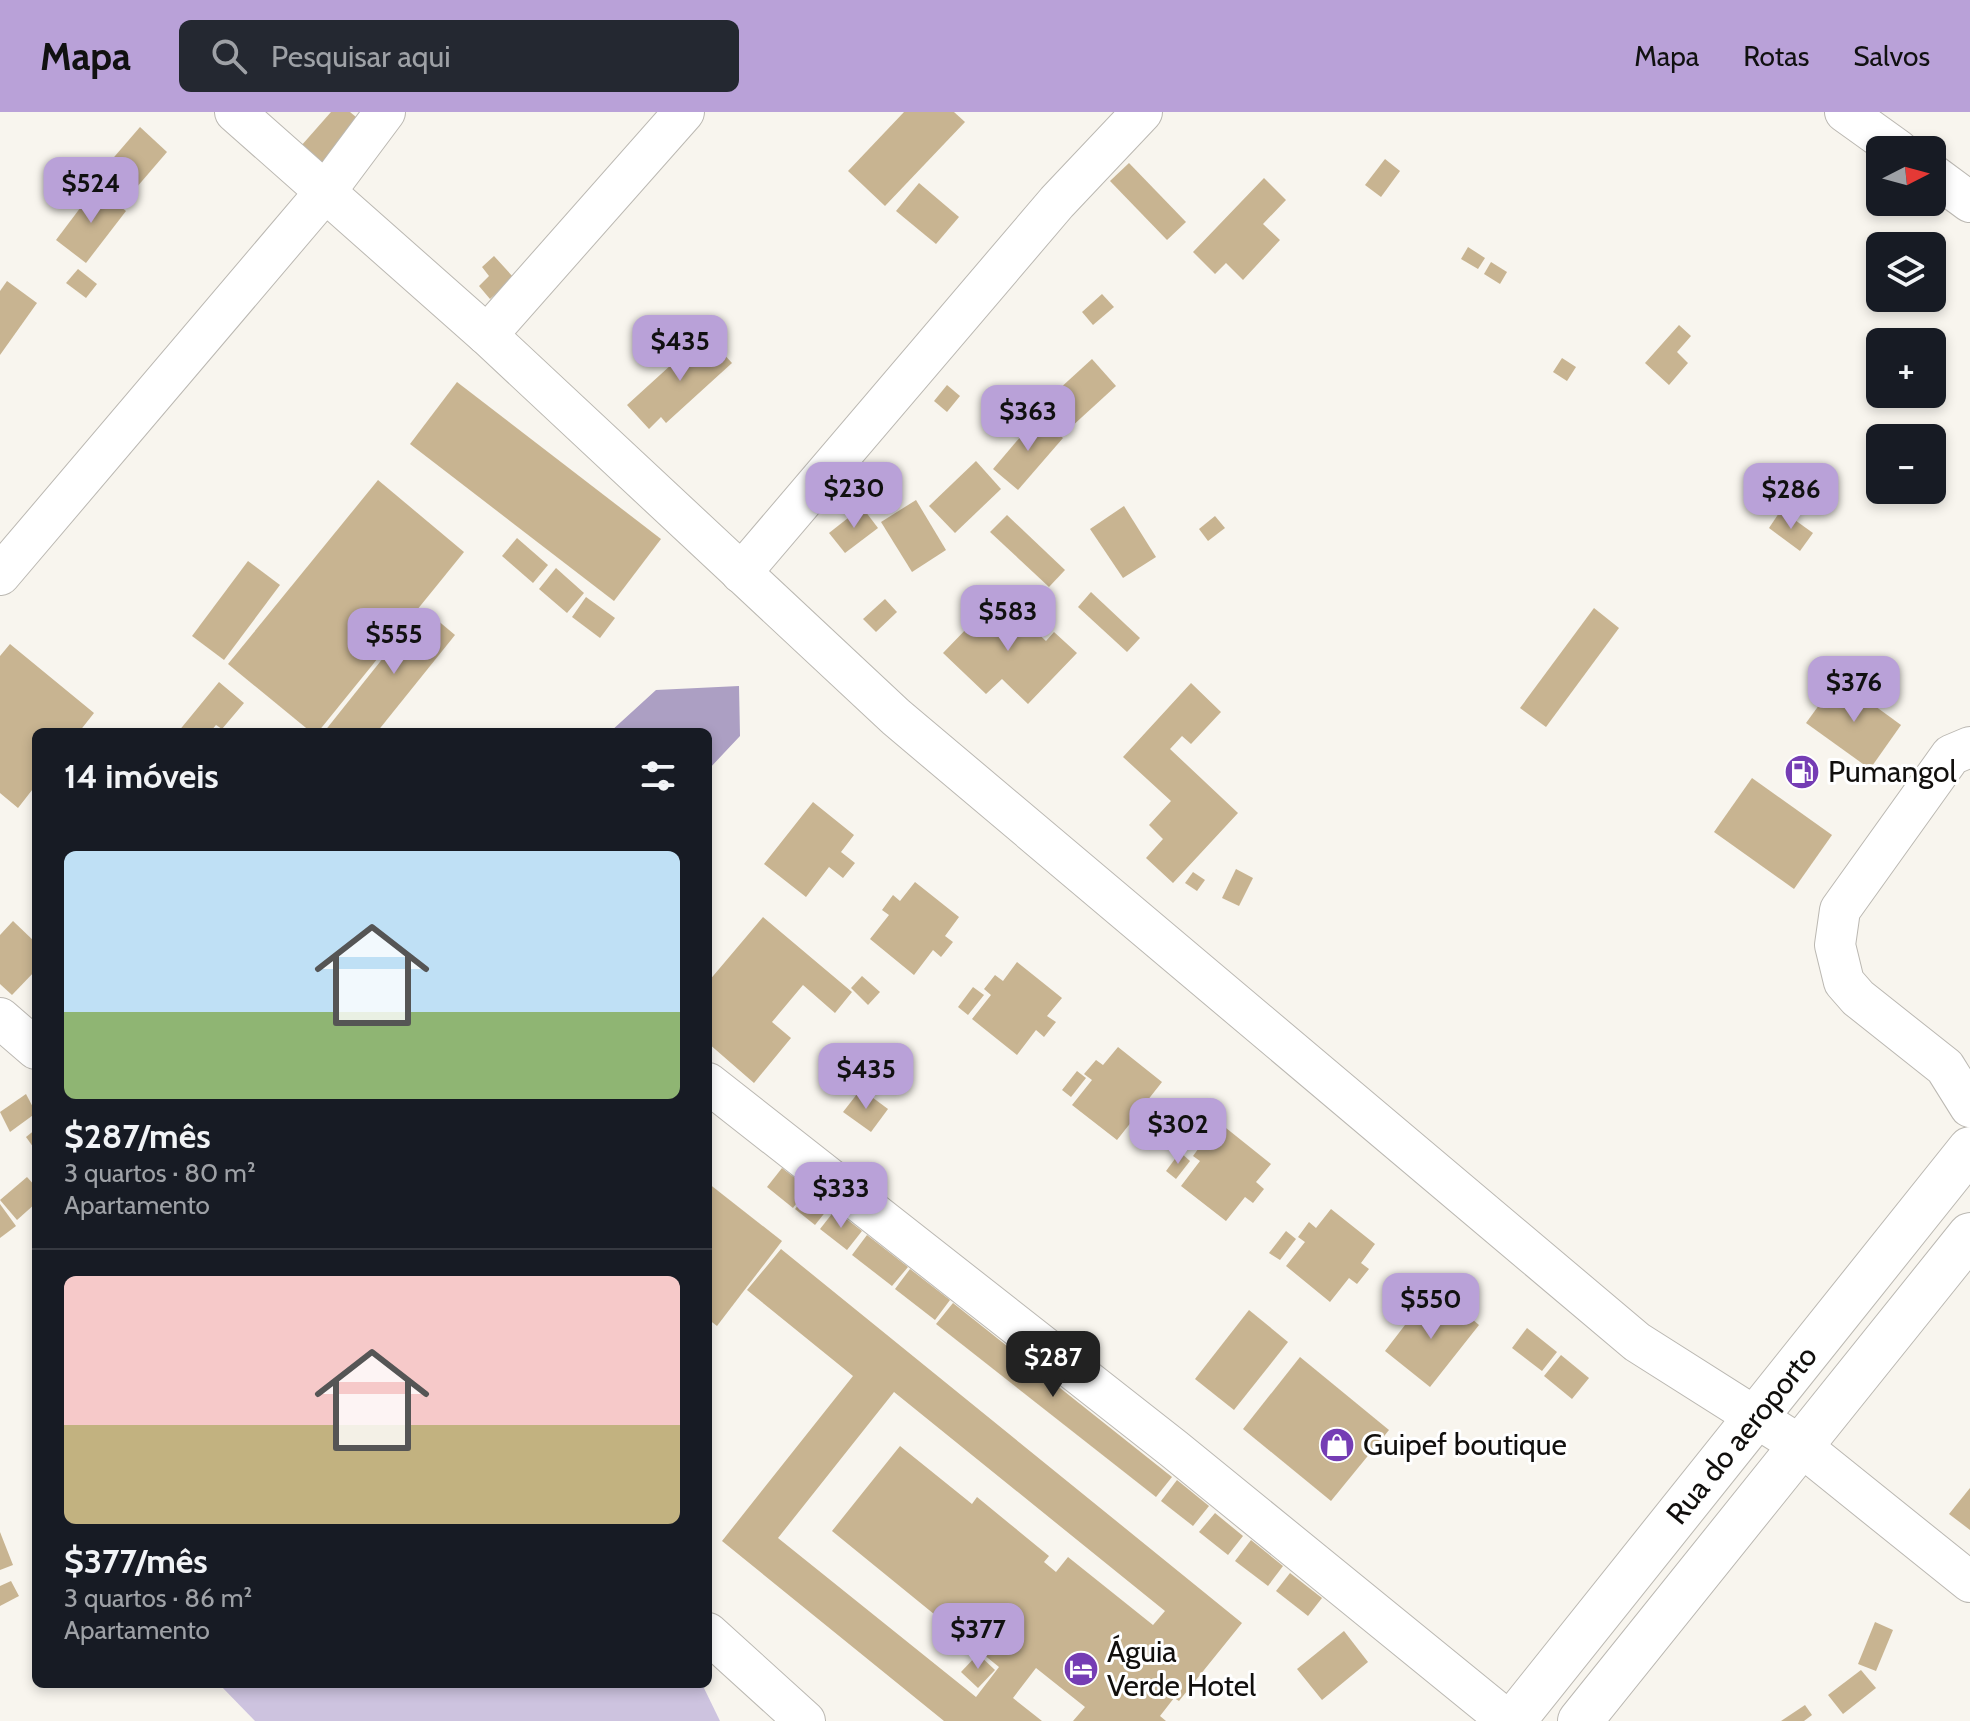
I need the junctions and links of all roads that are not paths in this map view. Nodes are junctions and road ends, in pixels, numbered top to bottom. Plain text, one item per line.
1 (235, 112) edge
2 (385, 112) edge
3 (684, 112) edge
4 (1142, 112) edge
5 (1845, 112) edge
6 (1878, 136) edge
7 (1946, 184) edge
8 (326, 191) junction
9 (1970, 202) edge
10 (487, 335) junction
11 (741, 573) junction
12 (0, 575) edge
13 (1970, 747) edge
14 (0, 1018) edge
15 (32, 1046) edge
16 (712, 1086) edge
17 (1970, 1107) edge
18 (1970, 1149) edge
19 (1970, 1235) edge
20 (1755, 1418) junction
21 (1801, 1446) junction
22 (1970, 1582) edge
23 (712, 1637) edge
24 (805, 1721) edge
25 (1511, 1721) edge
26 (1580, 1721) edge

1 - 8 street
2 - 8 street
3 - 10 street
4 - 11 street
5 - 6 street
7 - 9 street
8 - 10 street
8 - 12 street
10 - 11 street
11 - 20 street
13 - 17 street
14 - 15 street
16 - 25 street
18 - 20 main road, Rua do aeroporto
19 - 21 main road, Rua do aeroporto
20 - 21 street
20 - 25 main road, Rua do aeroporto
21 - 22 street
21 - 26 main road, Rua do aeroporto
23 - 24 street

